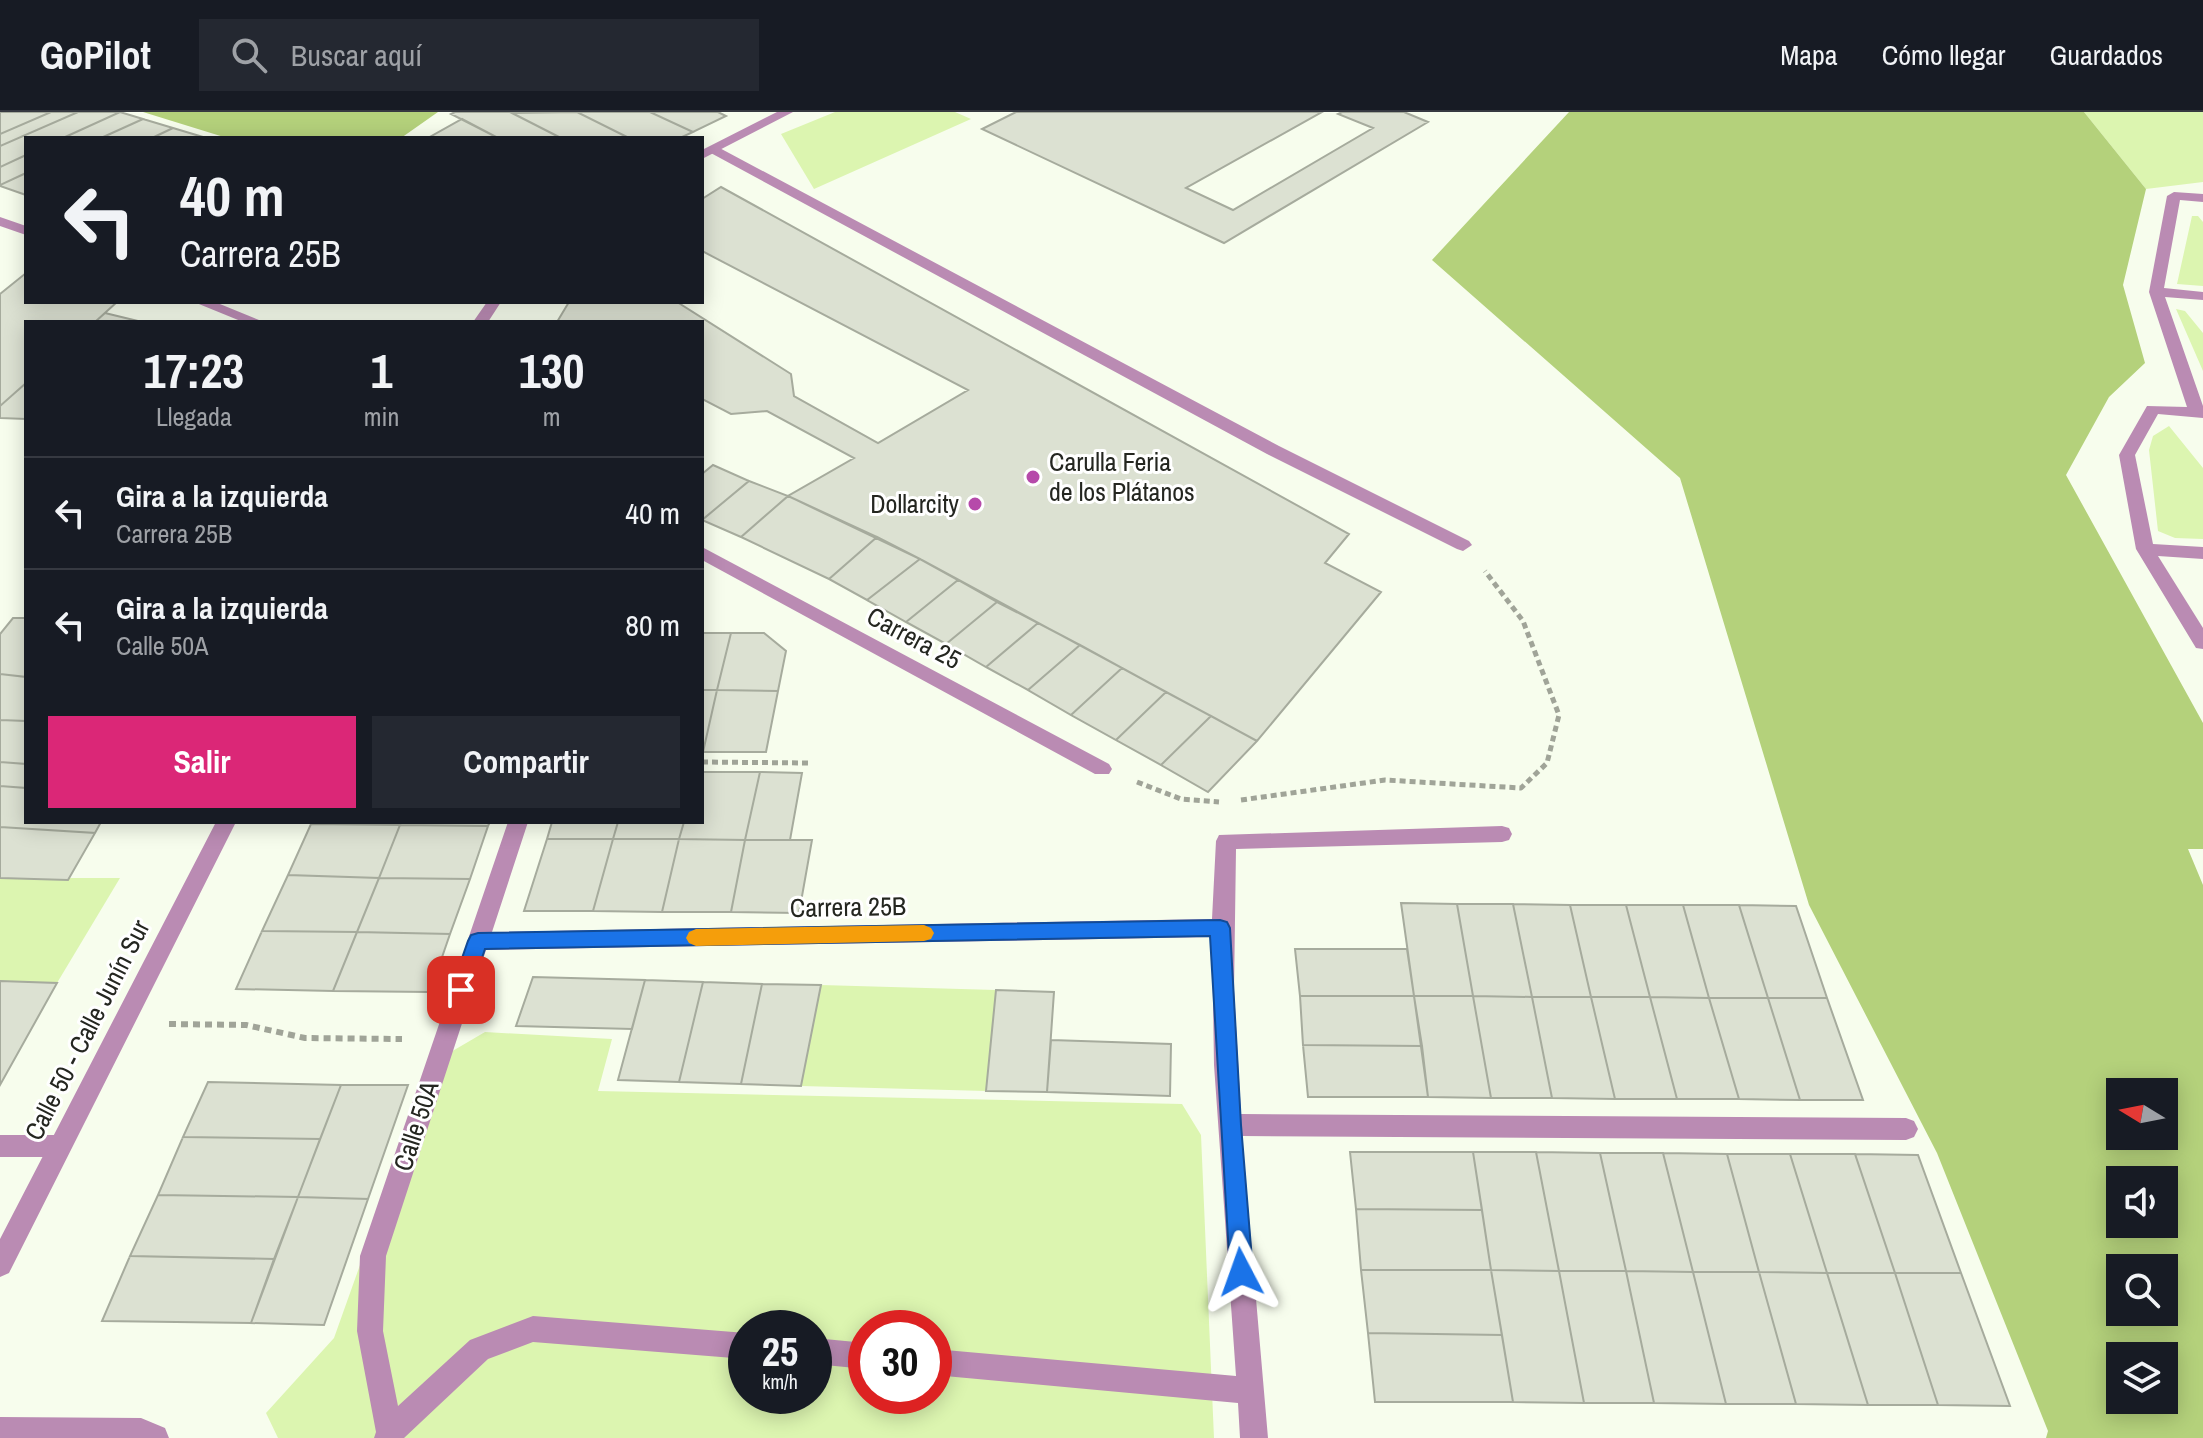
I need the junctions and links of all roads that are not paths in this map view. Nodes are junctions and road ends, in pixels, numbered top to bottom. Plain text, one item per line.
1 (787, 112) edge
2 (708, 152) edge
3 (2203, 198) edge
4 (0, 221) edge
5 (24, 230) edge
6 (2156, 292) junction
7 (2203, 296) edge
8 (207, 304) edge
9 (251, 320) edge
10 (2200, 412) edge
11 (1463, 545) road end
12 (2145, 549) junction
13 (2203, 553) edge
14 (704, 554) edge
15 (2203, 643) edge
16 (1102, 769) dead end
17 (225, 824) edge
18 (517, 824) edge
19 (1502, 834) dead end
20 (1220, 928) junction
21 (478, 941) junction
22 (1230, 1125) junction
23 (1906, 1129) dead end
24 (0, 1146) edge
25 (58, 1146) junction
26 (0, 1265) edge
27 (728, 1345) edge
28 (952, 1364) edge
29 (1251, 1391) junction
30 (0, 1431) edge
31 (389, 1435) edge
32 (155, 1438) edge
33 (1254, 1438) edge

1 - 2 street
2 - 11 street
3 - 6 street
4 - 5 street
6 - 7 street
6 - 10 street
8 - 9 street
10 - 12 street
12 - 13 street
12 - 15 street
14 - 16 street, Carrera 25
17 - 25 street, Calle 50 - Calle Junín Sur
18 - 21 street, Calle 50A
19 - 20 street
20 - 21 street, Carrera 25B
20 - 22 street
21 - 31 street, Calle 50A
22 - 23 street
22 - 29 street
24 - 25 street
25 - 26 street, Calle 50 - Calle Junín Sur
27 - 31 street
28 - 29 street
29 - 33 street
30 - 32 street

